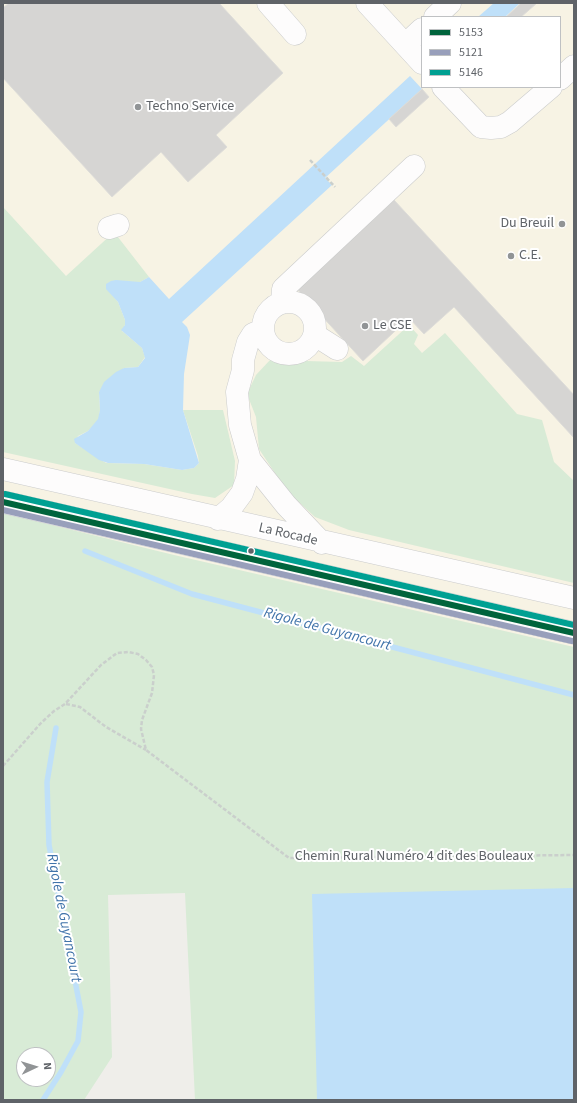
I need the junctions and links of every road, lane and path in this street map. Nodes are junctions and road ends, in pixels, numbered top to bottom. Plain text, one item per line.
1 (268, 3) edge
2 (367, 3) edge
3 (450, 3) edge
4 (436, 16) edge
5 (421, 30) edge
6 (295, 34) dead end
7 (406, 44) junction
8 (421, 62) edge
9 (574, 66) edge
10 (561, 78) edge
11 (443, 88) edge
12 (550, 88) edge
13 (310, 160) dead end
14 (414, 166) dead end
15 (335, 187) dead end
16 (282, 303) junction
17 (262, 330) junction
18 (315, 335) junction
19 (337, 349) dead end
20 (277, 352) junction
21 (244, 370) junction
22 (250, 460) junction
23 (3, 469) edge
24 (3, 502) edge
25 (218, 519) junction
26 (322, 542) junction
27 (574, 598) edge
28 (574, 632) edge
29 (65, 704) junction
30 (146, 750) junction
31 (3, 766) edge
32 (574, 855) edge

1 - 6 lane
2 - 7 lane
3 - 4 lane
5 - 7 lane
7 - 8 lane
9 - 10 lane
11 - 12 lane
13 - 15 path
14 - 16 lane
16 - 17 lane
16 - 18 lane
17 - 20 lane
17 - 21 lane
18 - 19 lane
18 - 20 lane
20 - 21 lane
21 - 22 lane
22 - 25 lane
22 - 26 lane
23 - 25 lane, La Rocade
24 - 28 lane
25 - 26 lane, La Rocade
26 - 27 lane, La Rocade
29 - 30 path, Chemin Rural Numéro 4 dit des Bouleaux
29 - 30 path
29 - 31 path
30 - 32 path, Chemin Rural Numéro 4 dit des Bouleaux

